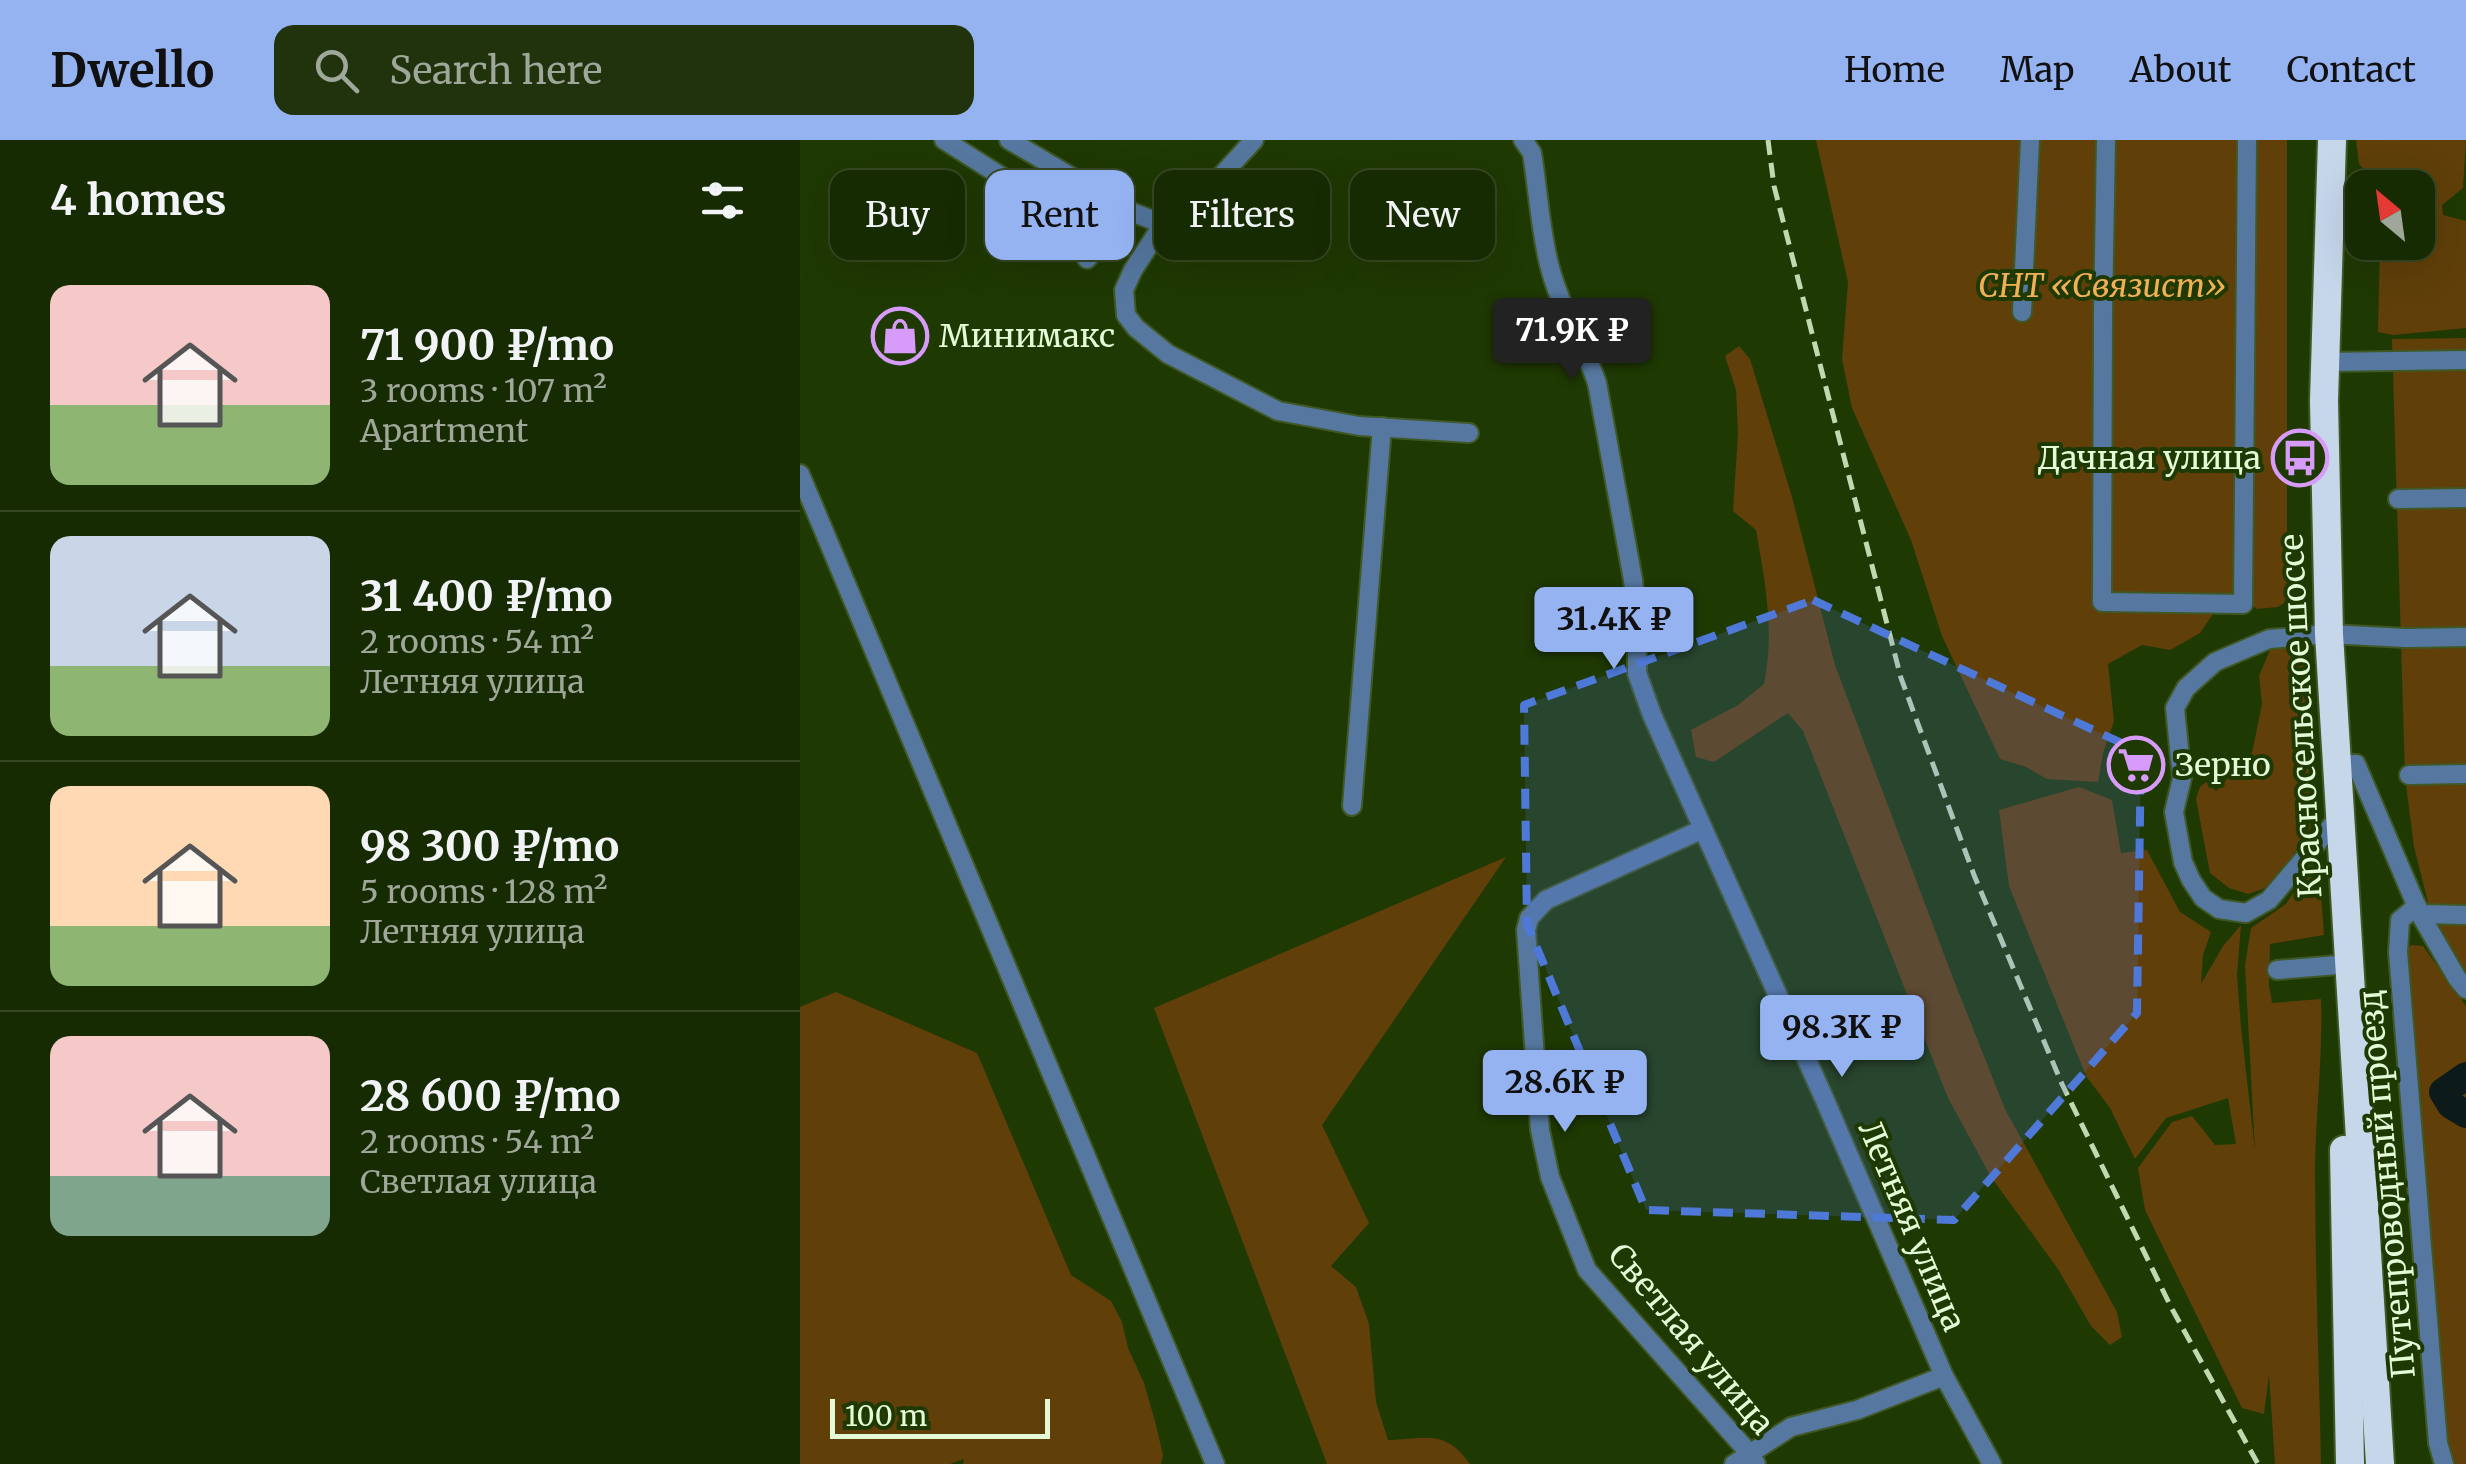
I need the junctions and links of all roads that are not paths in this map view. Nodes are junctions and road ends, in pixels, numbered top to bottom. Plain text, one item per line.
1 (944, 140) edge
2 (1009, 140) edge
3 (1254, 140) edge
4 (1523, 140) edge
5 (2030, 140) edge
6 (2106, 140) edge
7 (2247, 140) edge
8 (2332, 140) edge
9 (991, 170) edge
10 (1059, 170) edge
11 (1227, 170) edge
12 (1154, 237) edge
13 (2022, 312) dead end
14 (2466, 360) edge
15 (2326, 362) junction
16 (1382, 428) junction
17 (1469, 433) dead end
18 (800, 474) edge
19 (2466, 498) edge
20 (2398, 499) dead end
21 (2329, 634) junction
22 (2466, 637) edge
23 (2335, 764) junction
24 (2466, 774) edge
25 (2409, 775) dead end
26 (1352, 806) dead end
27 (2339, 818) junction
28 (1704, 829) junction
29 (2418, 910) junction
30 (2466, 915) edge
31 (2276, 970) dead end
32 (2351, 976) junction
33 (2466, 989) edge
34 (1944, 1376) junction
35 (1747, 1460) edge
36 (1215, 1464) edge
37 (1992, 1464) edge
38 (2350, 1464) edge
39 (2380, 1464) edge
40 (2444, 1464) edge

1 - 9 street
2 - 10 street
3 - 11 street
4 - 28 street, Летняя улица
5 - 13 street
6 - 7 street
8 - 15 highway, Красносельское шоссе
12 - 16 street
14 - 15 street
15 - 21 highway, Красносельское шоссе
16 - 17 street
16 - 26 street
18 - 36 street
19 - 20 street
21 - 22 street
21 - 23 highway, Красносельское шоссе
21 - 27 street
23 - 27 highway, Красносельское шоссе
23 - 29 street
24 - 25 street
27 - 32 highway, Красносельское шоссе
28 - 34 street, Летняя улица
28 - 35 street, Светлая улица
29 - 30 street
29 - 33 street
29 - 40 street, Путепроводный проезд
31 - 32 street
32 - 38 highway, Красносельское шоссе
32 - 39 highway, Красносельское шоссе
34 - 35 street
34 - 37 street, Летняя улица

